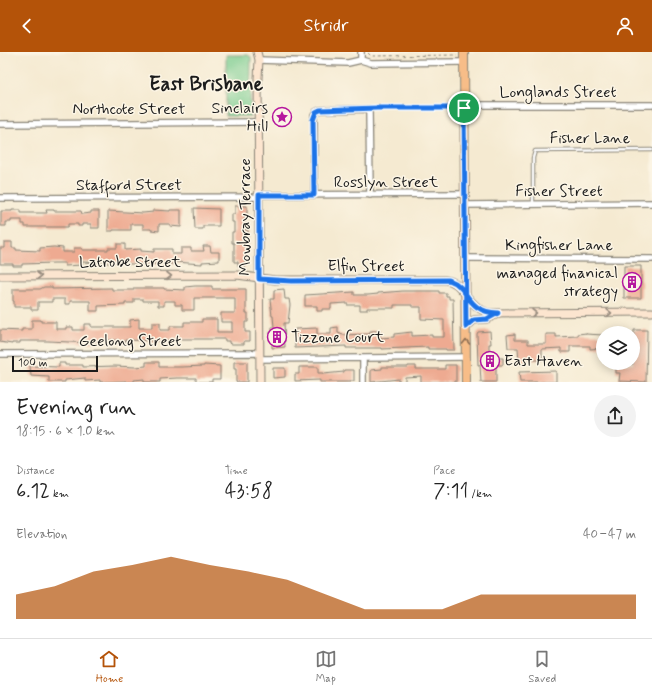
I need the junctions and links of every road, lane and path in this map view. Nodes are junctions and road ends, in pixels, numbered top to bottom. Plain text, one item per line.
1 (257, 52) edge
2 (361, 52) edge
3 (368, 53) edge
4 (460, 54) edge
5 (259, 60) junction
6 (361, 60) junction
7 (464, 62) junction
8 (251, 85) dead end
9 (228, 86) dead end
10 (652, 104) edge
11 (464, 106) junction
12 (369, 109) junction
13 (258, 122) junction
14 (0, 124) edge
15 (652, 150) edge
16 (465, 194) junction
17 (314, 195) junction
18 (370, 195) junction
19 (259, 196) junction
20 (0, 198) edge
21 (652, 203) edge
22 (465, 204) junction
23 (533, 204) junction
24 (466, 258) junction
25 (652, 259) edge
26 (0, 276) edge
27 (259, 279) junction
28 (466, 295) junction
29 (652, 312) edge
30 (498, 313) junction
31 (466, 327) junction
32 (0, 354) edge
33 (260, 356) junction
34 (466, 357) junction
35 (363, 358) junction
36 (260, 382) edge
37 (363, 382) edge
38 (466, 382) edge

1 - 5 main road, Mowbray Terrace
2 - 6 street
3 - 4 path
4 - 7 main road
5 - 6 street
5 - 13 main road, Mowbray Terrace
6 - 7 street
7 - 11 main road
8 - 9 path
10 - 11 street, Longlands Street
11 - 12 lane
11 - 16 main road
12 - 17 street
12 - 18 street
13 - 14 street, Northcote Street
13 - 19 main road, Mowbray Terrace
15 - 23 lane, Fisher Lane
16 - 18 street, Rosslyn Street
16 - 22 main road
17 - 18 street, Rosslyn Street
17 - 19 street, Rosslyn Street
19 - 20 street, Stafford Street
19 - 27 main road, Mowbray Terrace
21 - 23 street, Fisher Street
22 - 23 street, Fisher Street
22 - 24 main road
24 - 25 street, Kingfisher Lane
24 - 28 main road
26 -> 27 main road, Latrobe Street
27 - 28 main road, Elfin Street
27 - 33 main road, Mowbray Terrace
28 - 30 main road, Elfin Street
28 - 31 main road
30 -> 29 main road
30 - 31 main road
34 -> 31 main road
32 - 33 street, Geelong Street
33 - 35 street, Geelong Street
33 - 36 main road, Mowbray Terrace
34 - 35 street, Geelong Street
34 - 38 main road
35 - 37 street

